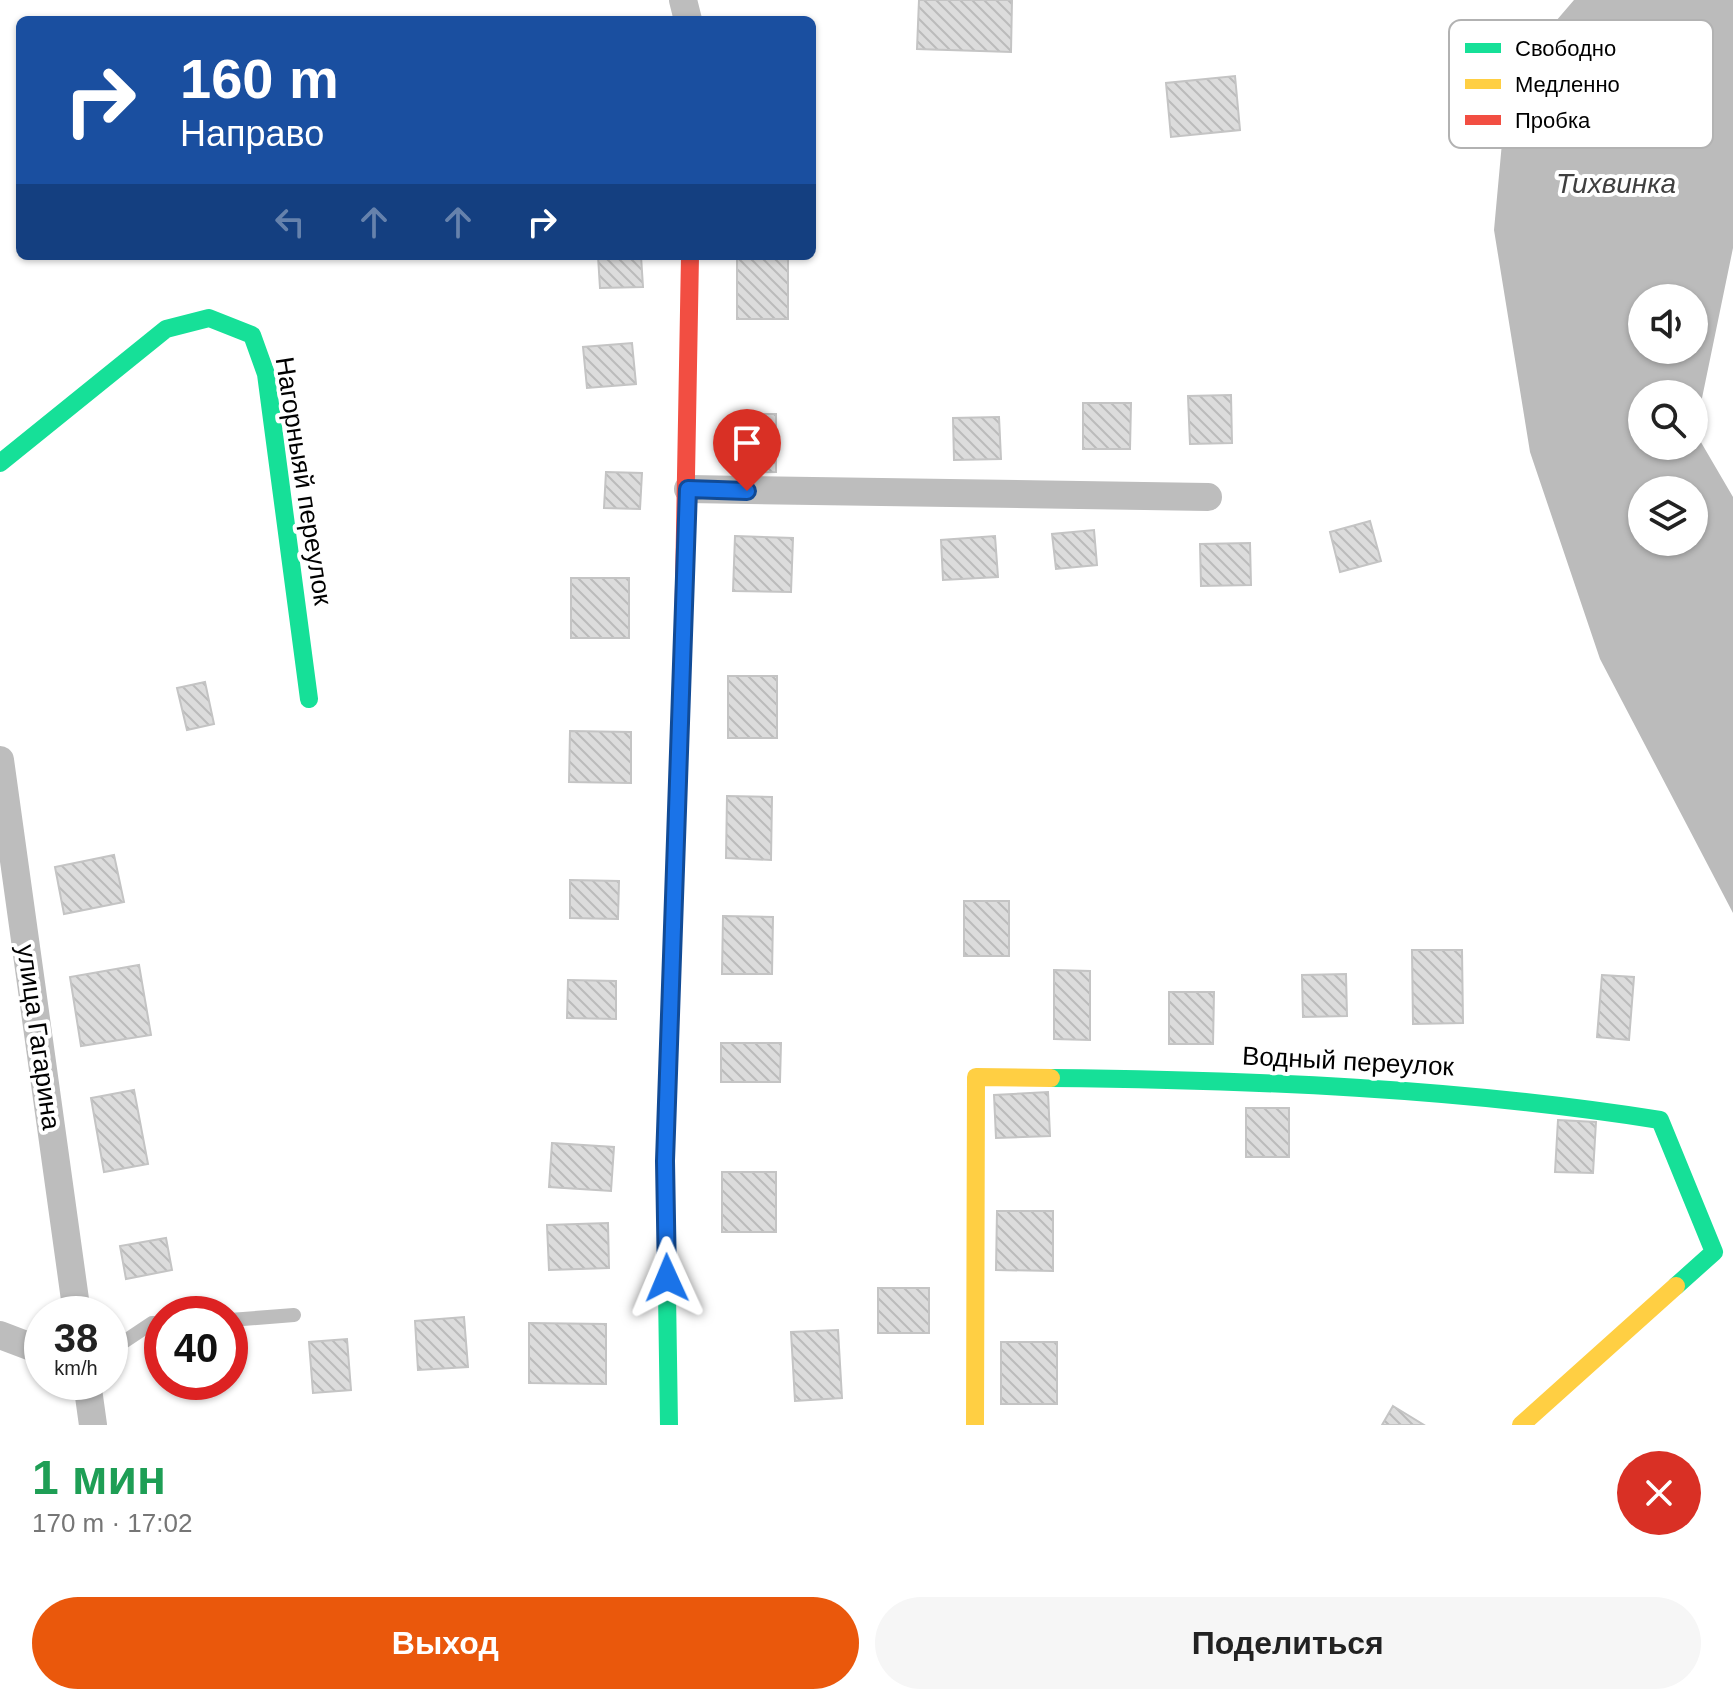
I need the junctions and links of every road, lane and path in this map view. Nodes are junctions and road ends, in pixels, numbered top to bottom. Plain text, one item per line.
1 (690, 260) edge
2 (0, 463) edge
3 (688, 489) junction
4 (1208, 497) dead end
5 (309, 699) dead end
6 (0, 760) edge
7 (74, 1296) edge
8 (294, 1315) dead end
9 (248, 1319) edge
10 (0, 1335) edge
11 (24, 1344) edge
12 (90, 1400) edge
13 (93, 1425) edge
14 (669, 1425) edge
15 (975, 1425) edge
16 (1521, 1425) edge

1 - 3 street
2 - 5 street, Нагорныяй переулок
3 - 4 street
3 - 14 street
6 - 7 street, улица Гагарина
8 - 9 lane
10 - 11 street
12 - 13 street
15 - 16 street, Водный переулок

